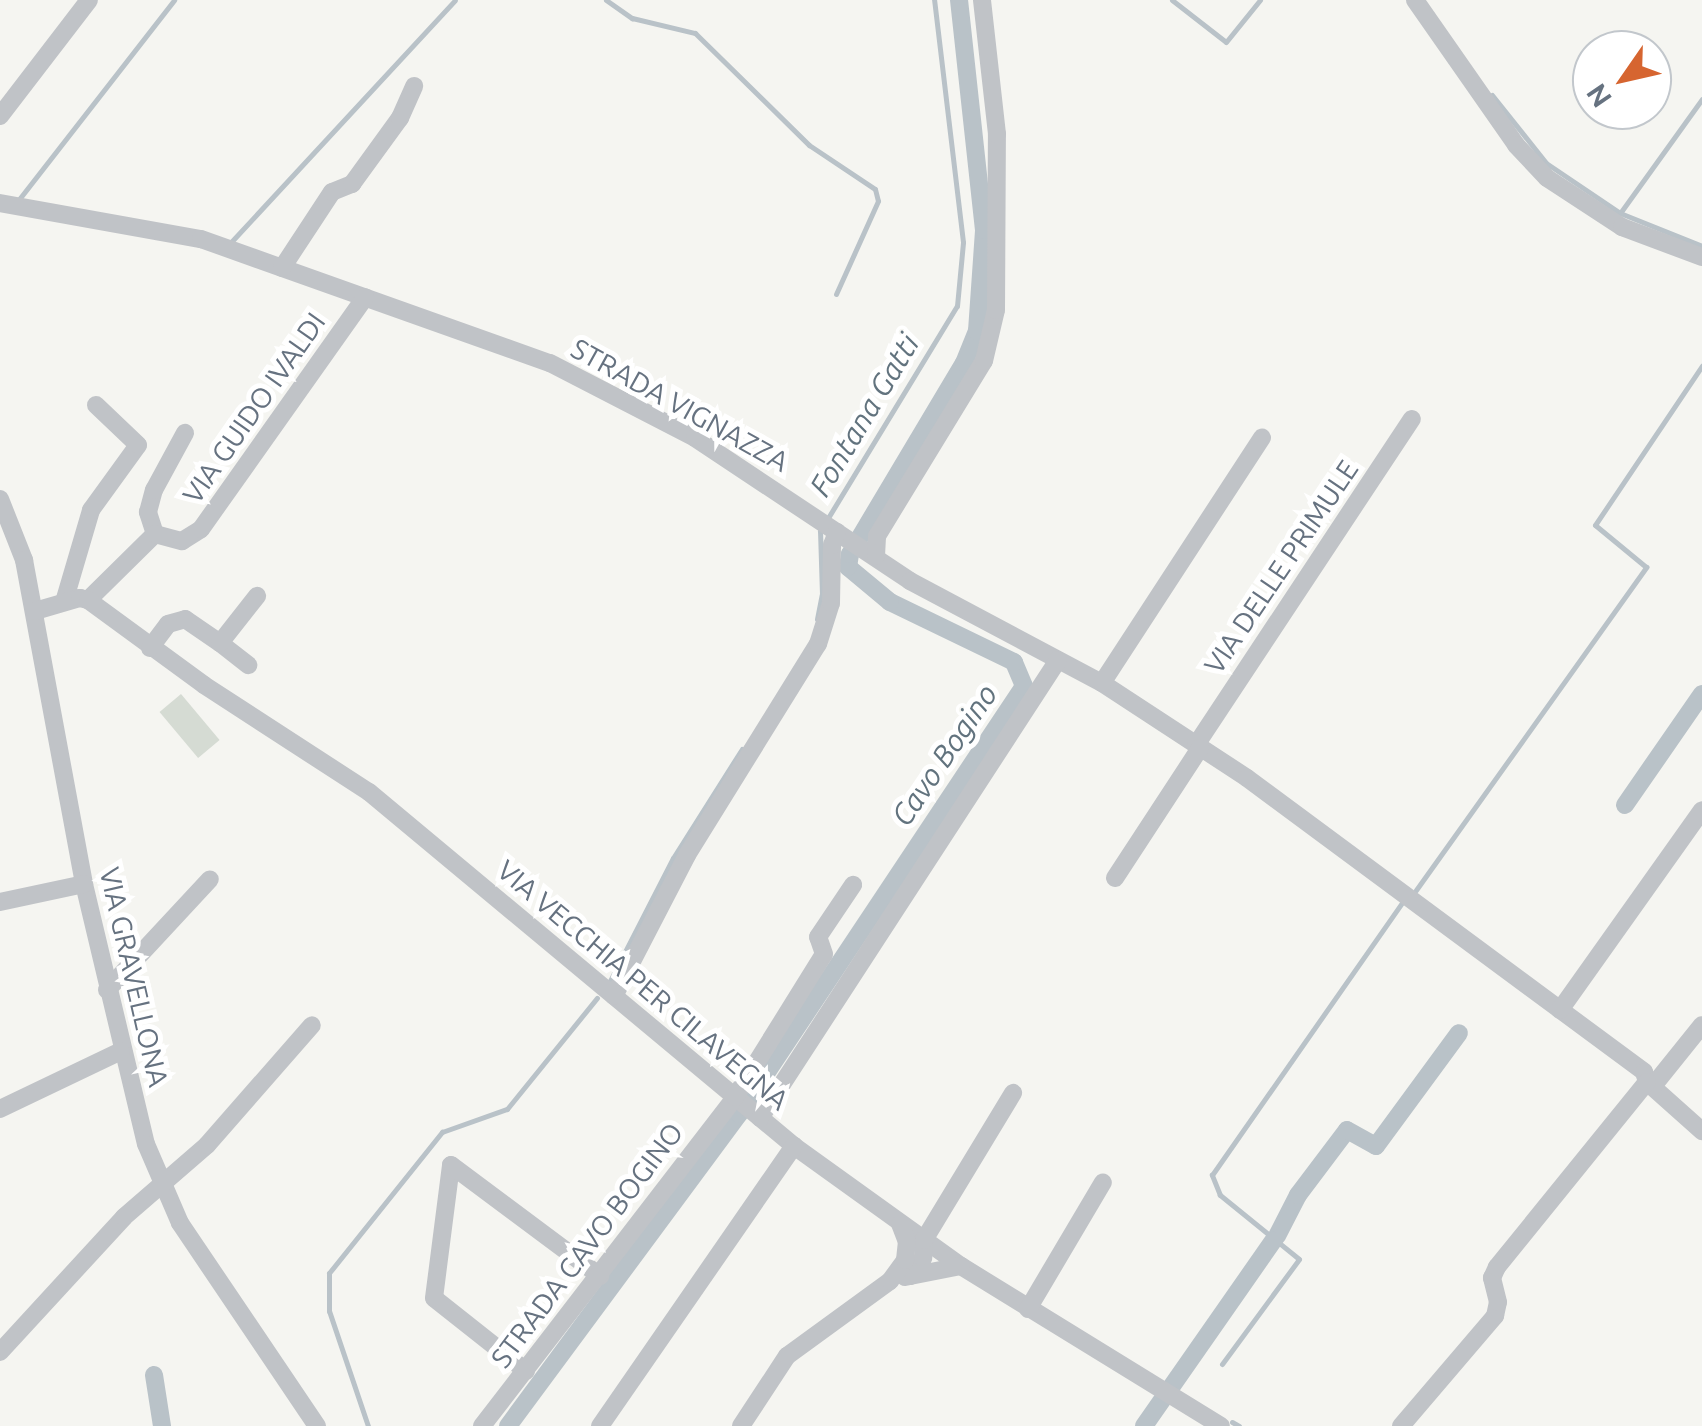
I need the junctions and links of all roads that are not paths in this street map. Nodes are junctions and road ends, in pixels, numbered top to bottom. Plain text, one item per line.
1 (89, 0) edge
2 (982, 0) edge
3 (1415, 0) edge
4 (414, 86) dead end
5 (0, 116) edge
6 (0, 203) edge
7 (1702, 258) edge
8 (282, 268) junction
9 (365, 298) junction
10 (96, 405) dead end
11 (1412, 419) dead end
12 (185, 433) dead end
13 (1262, 438) dead end
14 (0, 499) edge
15 (155, 534) junction
16 (846, 537) junction
17 (257, 596) dead end
18 (88, 600) junction
19 (64, 602) junction
20 (35, 611) junction
21 (220, 644) junction
22 (150, 648) junction
23 (1058, 660) junction
24 (248, 665) dead end
25 (1102, 683) junction
26 (1198, 747) junction
27 (1702, 810) edge
28 (1114, 878) dead end
29 (210, 879) dead end
30 (84, 884) junction
31 (854, 885) dead end
32 (0, 902) edge
33 (107, 990) junction
34 (614, 996) junction
35 (1560, 1010) junction
36 (312, 1025) dead end
37 (1702, 1025) edge
38 (120, 1052) junction
39 (1650, 1084) junction
40 (1013, 1093) dead end
41 (735, 1097) junction
42 (0, 1108) edge
43 (759, 1118) junction
44 (1702, 1131) edge
45 (794, 1146) junction
46 (1103, 1182) dead end
47 (162, 1187) junction
48 (900, 1222) junction
49 (924, 1240) junction
50 (961, 1266) junction
51 (600, 1276) junction
52 (912, 1276) junction
53 (890, 1281) junction
54 (1028, 1310) junction
55 (0, 1352) edge
56 (526, 1371) junction
57 (317, 1426) edge
58 (482, 1426) edge
59 (600, 1426) edge
60 (741, 1426) edge
61 (1221, 1426) edge
62 (1401, 1426) edge

1 - 5 street
2 - 16 street
3 - 7 street
4 - 8 street
6 - 8 street, STRADA VIGNAZZA
8 - 9 street, STRADA VIGNAZZA
9 - 15 street, VIA GUIDO IVALDI
9 - 16 street, STRADA VIGNAZZA
10 - 19 street
11 - 26 street, VIA DELLE PRIMULE
12 - 15 street
13 - 25 street
14 - 20 street, VIA GRAVELLONA
15 - 18 street
16 - 23 street, STRADA VIGNAZZA
16 - 34 street
17 - 21 street
18 - 19 street
18 - 22 street, VIA VECCHIA PER CILAVEGNA
19 - 20 street
20 - 30 street, VIA GRAVELLONA
21 - 22 street
21 - 24 street
22 - 34 street, VIA VECCHIA PER CILAVEGNA
23 - 25 street, STRADA VIGNAZZA
23 - 43 street
25 - 26 street, STRADA VIGNAZZA
26 - 28 street, VIA DELLE PRIMULE
26 - 35 street, STRADA VIGNAZZA
27 - 35 street
29 - 33 street
30 - 32 street
30 - 33 street, VIA GRAVELLONA
31 - 41 street, STRADA CAVO BOGINO
33 - 38 street, VIA GRAVELLONA
34 - 41 street, VIA VECCHIA PER CILAVEGNA
35 - 39 street, STRADA VIGNAZZA
36 - 47 street
37 - 39 street
38 - 42 street
38 - 47 street, VIA GRAVELLONA
39 - 44 street, STRADA VIGNAZZA
39 - 62 street
40 - 49 street
41 - 43 street, VIA VECCHIA PER CILAVEGNA
41 - 51 street, STRADA CAVO BOGINO
43 - 45 street, VIA VECCHIA PER CILAVEGNA
45 - 48 street, VIA VECCHIA PER CILAVEGNA
45 - 59 street
46 - 54 street
47 - 55 street
47 - 57 street, VIA GRAVELLONA
48 - 49 street, VIA VECCHIA PER CILAVEGNA
48 - 53 street
49 - 50 street, VIA VECCHIA PER CILAVEGNA
49 - 52 street
50 - 52 street
50 - 54 street, VIA VECCHIA PER CILAVEGNA
51 - 56 street, STRADA CAVO BOGINO
51 - 56 street
52 - 53 street
53 - 60 street
54 - 61 street, VIA VECCHIA PER CILAVEGNA
56 - 58 street, STRADA CAVO BOGINO

